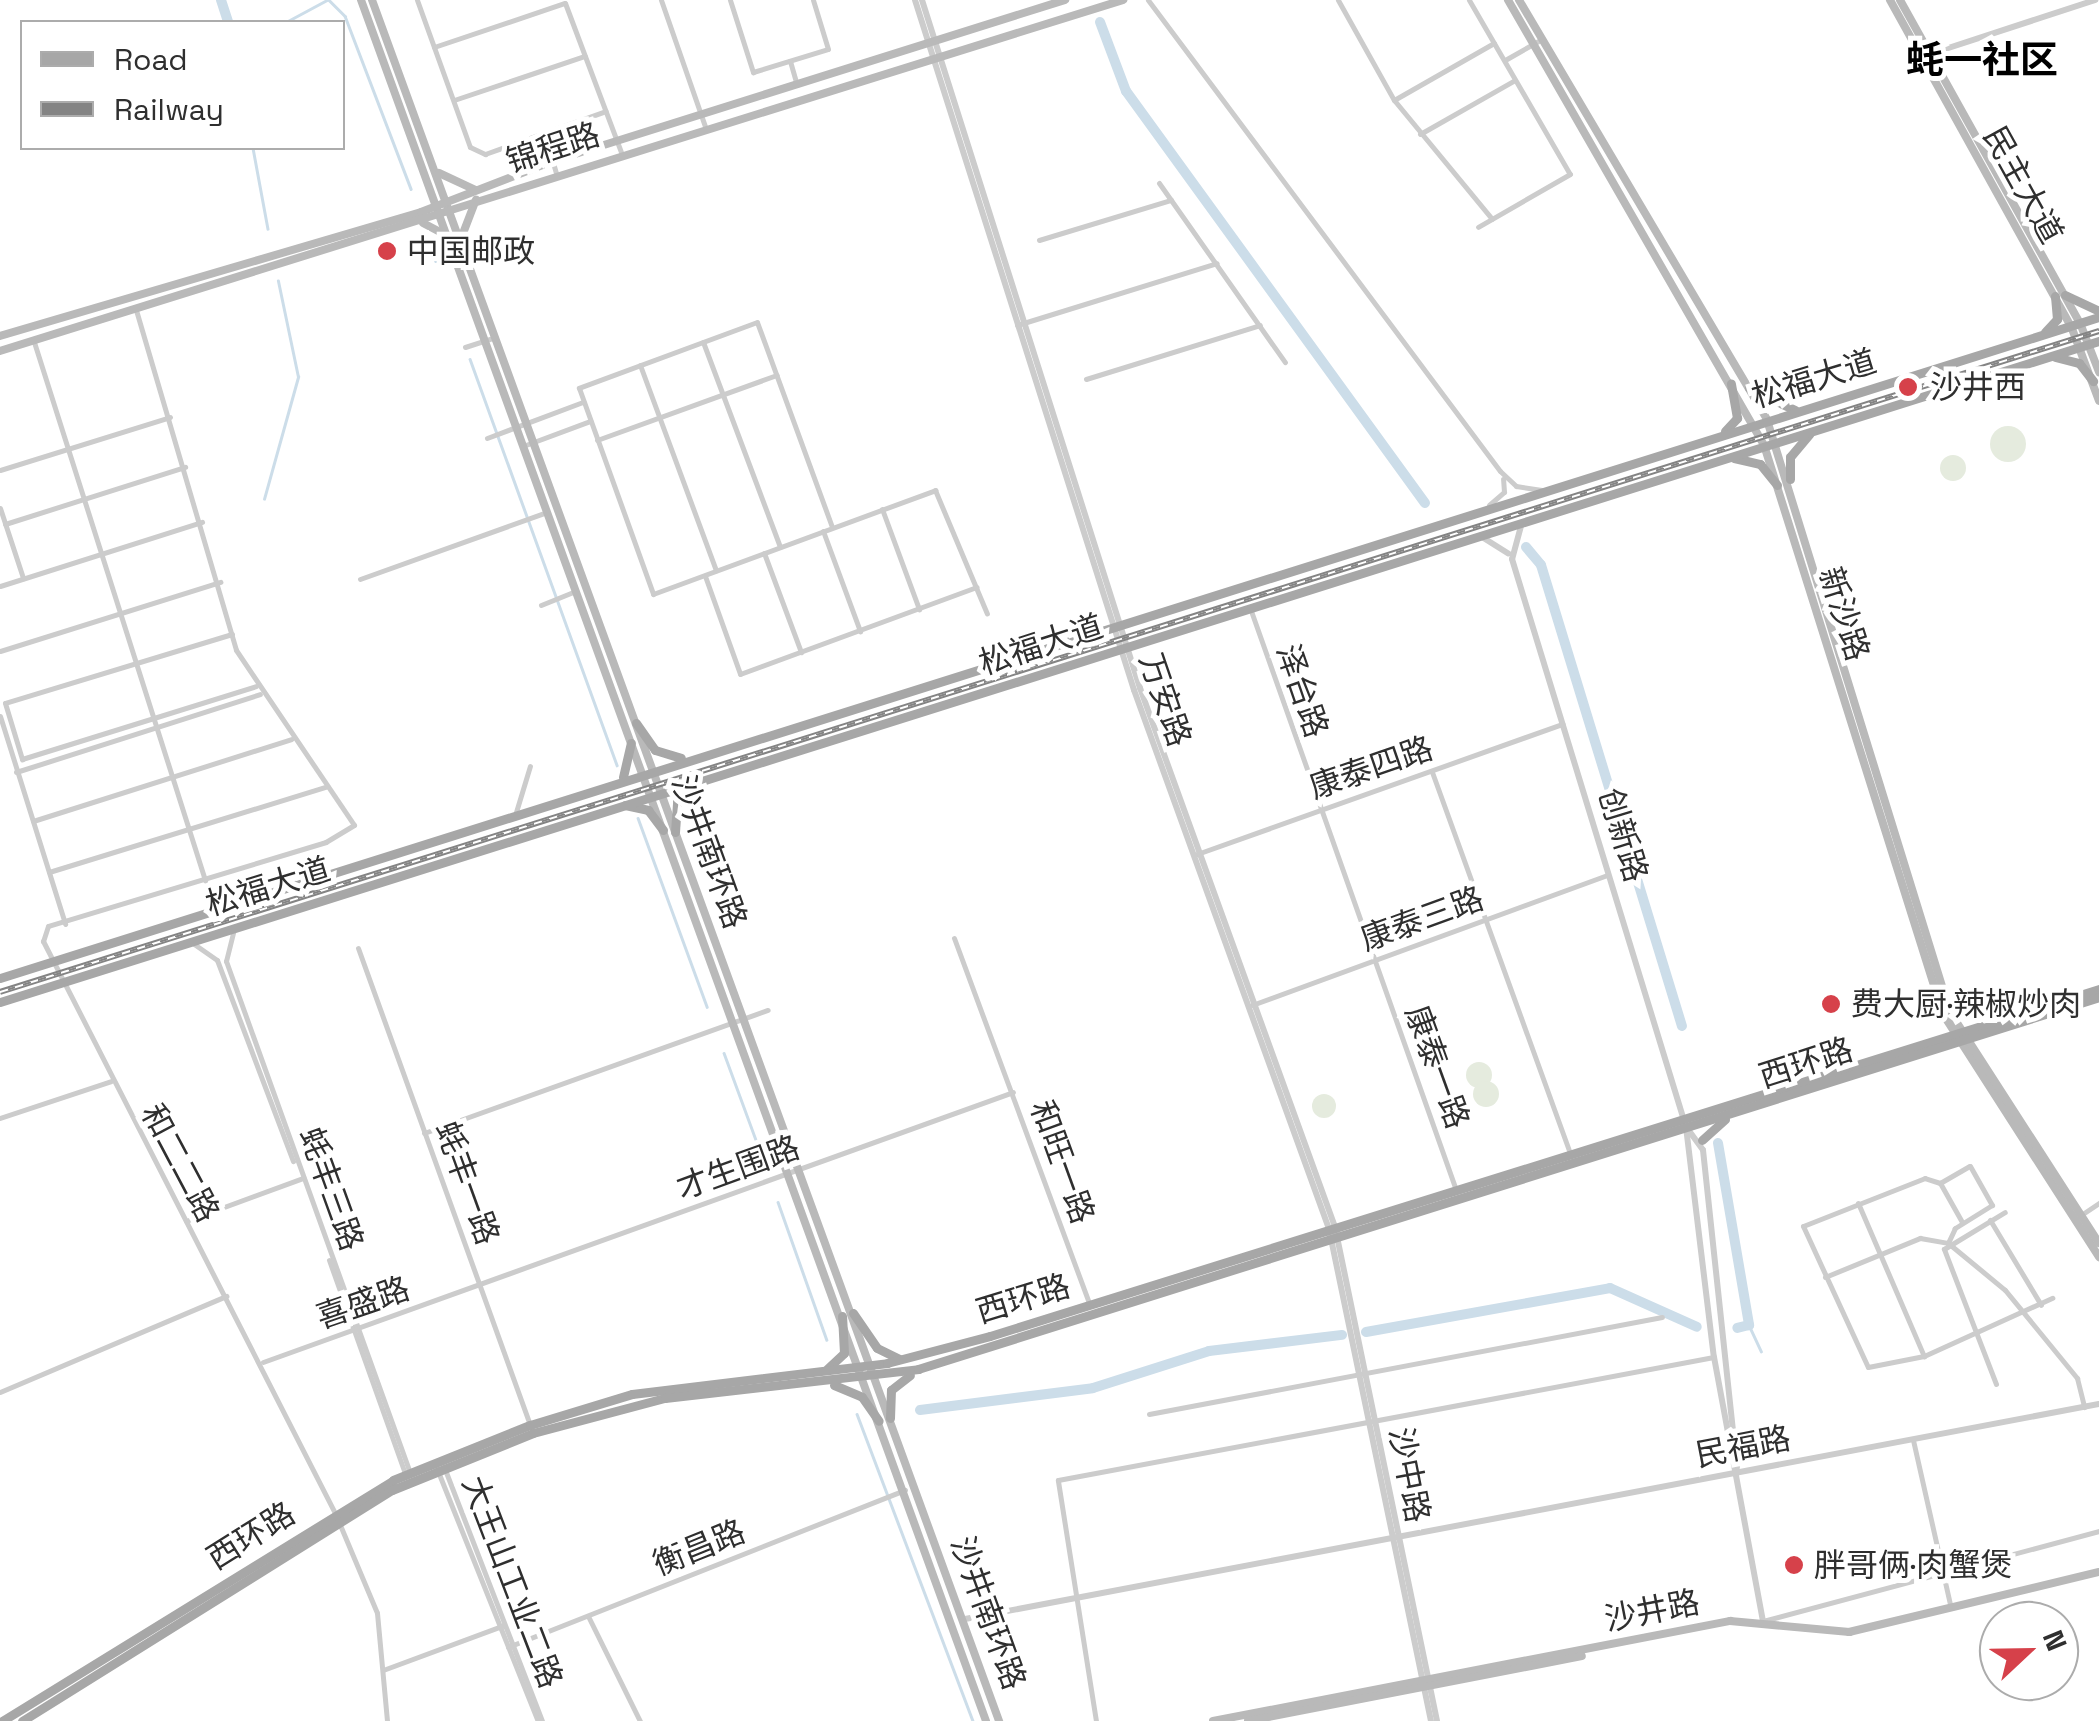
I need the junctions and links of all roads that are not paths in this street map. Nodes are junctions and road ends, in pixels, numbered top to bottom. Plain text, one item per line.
1 (361, 0) edge
2 (372, 0) edge
3 (417, 0) edge
4 (661, 0) edge
5 (730, 0) edge
6 (814, 0) edge
7 (918, 0) edge
8 (1065, 0) edge
9 (1124, 0) edge
10 (1148, 0) edge
11 (1338, 0) edge
12 (1469, 0) edge
13 (1508, 0) edge
14 (1519, 0) edge
15 (1890, 0) edge
16 (1900, 0) edge
17 (2095, 0) edge
18 (1538, 41) junction
19 (931, 43) junction
20 (1494, 44) junction
21 (434, 48) junction
22 (935, 54) junction
23 (585, 56) junction
24 (1926, 56) junction
25 (1504, 60) junction
26 (790, 61) junction
27 (1516, 80) junction
28 (797, 85) junction
29 (454, 100) junction
30 (1394, 100) junction
31 (606, 110) junction
32 (701, 115) junction
33 (705, 126) junction
34 (544, 132) junction
35 (1420, 134) junction
36 (617, 141) junction
37 (621, 152) junction
38 (553, 161) junction
39 (436, 171) junction
40 (556, 173) junction
41 (1159, 183) dead end
42 (432, 188) junction
43 (476, 195) junction
44 (1171, 200) junction
45 (445, 207) junction
46 (422, 212) junction
47 (1492, 219) junction
48 (418, 223) junction
49 (1478, 227) dead end
50 (450, 238) junction
51 (461, 240) junction
52 (1039, 240) dead end
53 (1217, 263) junction
54 (2060, 296) junction
55 (136, 310) junction
56 (2099, 314) edge
57 (1020, 324) junction
58 (2076, 324) junction
59 (1260, 325) junction
60 (20, 330) junction
61 (0, 336) edge
62 (495, 336) junction
63 (2038, 336) junction
64 (485, 340) junction
65 (703, 342) junction
66 (29, 344) junction
67 (2089, 344) edge
68 (465, 347) dead end
69 (0, 352) edge
70 (2043, 358) junction
71 (1284, 362) dead end
72 (640, 366) junction
73 (777, 374) junction
74 (2096, 377) edge
75 (1086, 379) dead end
76 (1730, 384) junction
77 (1749, 388) junction
78 (723, 394) junction
79 (2099, 401) edge
80 (583, 402) junction
81 (1803, 409) junction
82 (170, 416) junction
83 (660, 418) junction
84 (1767, 420) junction
85 (590, 422) junction
86 (526, 423) junction
87 (1754, 424) junction
88 (516, 426) junction
89 (1812, 431) junction
90 (1717, 436) junction
91 (487, 438) dead end
92 (598, 440) junction
93 (1776, 441) junction
94 (533, 443) junction
95 (1764, 445) junction
96 (523, 446) junction
97 (67, 449) junction
98 (1721, 458) junction
99 (186, 467) junction
100 (0, 470) edge
101 (1500, 472) junction
102 (1790, 479) junction
103 (1777, 485) junction
104 (1542, 490) junction
105 (82, 499) junction
106 (0, 508) edge
107 (1486, 508) junction
108 (882, 509) junction
109 (547, 512) junction
110 (1530, 519) junction
111 (202, 522) junction
112 (5, 524) junction
113 (832, 527) junction
114 (823, 531) junction
115 (1472, 536) junction
116 (780, 547) junction
117 (764, 553) junction
118 (100, 554) junction
119 (1512, 558) junction
120 (716, 570) junction
121 (704, 575) junction
122 (23, 578) junction
123 (360, 579) dead end
124 (220, 582) junction
125 (0, 586) edge
126 (977, 587) junction
127 (576, 591) junction
128 (545, 603) dead end
129 (1249, 606) junction
130 (919, 609) junction
131 (120, 612) junction
132 (987, 614) dead end
133 (1115, 623) junction
134 (860, 631) junction
135 (232, 634) junction
136 (1122, 645) junction
137 (0, 651) edge
138 (801, 652) junction
139 (136, 662) junction
140 (256, 686) junction
141 (260, 694) junction
142 (0, 716) edge
143 (155, 723) junction
144 (636, 724) junction
145 (1562, 724) junction
146 (292, 739) junction
147 (631, 743) junction
148 (694, 756) junction
149 (530, 766) dead end
150 (648, 771) junction
151 (16, 772) junction
152 (1432, 772) junction
153 (172, 778) junction
154 (699, 779) junction
155 (613, 782) junction
156 (326, 787) junction
157 (655, 793) junction
158 (612, 806) junction
159 (1320, 809) junction
160 (516, 812) junction
161 (32, 822) junction
162 (188, 829) junction
163 (663, 830) junction
164 (675, 832) junction
165 (1197, 854) junction
166 (49, 872) junction
167 (1610, 874) junction
168 (205, 880) junction
169 (247, 920) junction
170 (1486, 920) junction
171 (66, 924) junction
172 (954, 938) dead end
173 (181, 941) junction
174 (358, 948) dead end
175 (1374, 960) junction
176 (50, 962) junction
177 (0, 978) edge
178 (63, 982) junction
179 (2099, 989) edge
180 (2099, 997) edge
181 (0, 1002) edge
182 (1252, 1004) junction
183 (768, 1010) dead end
184 (744, 1019) junction
185 (734, 1022) junction
186 (1960, 1036) junction
187 (112, 1082) junction
188 (1012, 1092) junction
189 (1728, 1114) junction
190 (0, 1118) edge
191 (1685, 1122) junction
192 (424, 1133) junction
193 (1702, 1140) dead end
194 (1570, 1154) junction
195 (798, 1170) junction
196 (788, 1173) junction
197 (302, 1178) junction
198 (1940, 1183) junction
199 (1456, 1190) junction
200 (2099, 1203) edge
201 (1858, 1204) junction
202 (2005, 1212) dead end
203 (2077, 1217) junction
204 (1990, 1220) junction
205 (186, 1221) junction
206 (1962, 1222) junction
207 (1333, 1232) junction
208 (1948, 1243) junction
209 (2099, 1244) edge
210 (1880, 1254) junction
211 (2099, 1256) edge
212 (1825, 1277) junction
213 (480, 1286) junction
214 (226, 1296) junction
215 (2052, 1298) dead end
216 (1090, 1305) junction
217 (2041, 1305) junction
218 (848, 1314) junction
219 (2023, 1316) junction
220 (1662, 1317) dead end
221 (356, 1329) junction
222 (1976, 1335) junction
223 (1924, 1356) junction
224 (1714, 1357) junction
225 (903, 1359) junction
226 (262, 1362) junction
227 (866, 1366) junction
228 (918, 1370) junction
229 (815, 1373) junction
230 (1362, 1373) junction
231 (871, 1379) junction
232 (831, 1384) junction
233 (1996, 1384) dead end
234 (0, 1392) edge
235 (2099, 1404) edge
236 (2084, 1407) junction
237 (1149, 1414) dead end
238 (885, 1420) junction
239 (1371, 1422) junction
240 (531, 1429) junction
241 (1913, 1440) junction
242 (439, 1465) junction
243 (1735, 1474) junction
244 (409, 1477) junction
245 (906, 1490) junction
246 (337, 1517) junction
247 (2099, 1531) edge
248 (1394, 1542) junction
249 (2099, 1574) edge
250 (1944, 1577) junction
251 (1077, 1599) junction
252 (1951, 1609) junction
253 (588, 1616) junction
254 (966, 1619) junction
255 (1763, 1622) junction
256 (503, 1626) junction
257 (511, 1646) junction
258 (383, 1670) junction
259 (1421, 1685) junction
260 (2, 1721) edge
261 (22, 1721) edge
262 (388, 1721) edge
263 (540, 1721) edge
264 (640, 1721) edge
265 (985, 1721) edge
266 (999, 1721) edge
267 (1096, 1721) edge
268 (1213, 1721) edge
269 (1248, 1721) edge
270 (1434, 1721) edge

1 - 42 main road, 沙井南环路
2 - 39 main road, 沙井南环路
3 - 21 street
4 - 32 street
5 - 26 street
6 - 26 street
7 - 19 street, 万安路
8 - 19 main road, 锦程路
9 - 22 main road, 锦程路
10 - 101 street
11 - 30 street
12 - 20 street
13 - 18 main road, 新沙路
14 - 18 main road, 新沙路
15 - 24 main road, 民主大道
16 - 24 main road, 民主大道
17 - 24 street
18 - 25 street
18 - 76 main road, 新沙路
18 - 77 main road, 新沙路
19 - 22 street, 万安路
19 - 28 main road, 锦程路
20 - 25 street
20 - 30 street
21 - 23 street
21 - 29 street
22 - 33 main road, 锦程路
22 - 57 street, 万安路
23 - 29 street
23 - 31 street
24 - 54 main road, 民主大道
25 - 27 street
26 - 28 street
27 - 35 street
27 - 47 street
28 - 32 main road, 锦程路
29 - 34 street
30 - 35 street
31 - 34 street
31 - 36 street
32 - 33 street
32 - 36 main road, 锦程路
33 - 37 main road, 锦程路
34 - 38 street
35 - 47 street
36 - 37 street
36 - 38 main road, 锦程路
37 - 40 main road, 锦程路
38 - 40 street
38 - 43 main road, 锦程路
39 - 43 main road
39 - 45 main road, 沙井南环路
40 - 43 main road, 锦程路
41 - 44 street
42 - 45 main road, 沙井南环路
42 - 46 main road
43 - 45 main road, 锦程路
43 - 51 main road
44 - 52 street
44 - 53 street
45 - 46 main road, 锦程路
45 - 48 main road, 锦程路
45 - 50 main road, 沙井南环路
45 - 51 main road, 沙井南环路
46 - 60 main road, 锦程路
47 - 49 street
48 - 50 main road
48 - 55 main road, 锦程路
50 - 64 main road, 沙井南环路
51 - 62 main road, 沙井南环路
53 - 57 street
53 - 59 street
54 - 56 main road
54 - 58 main road, 民主大道
54 - 63 main road
55 - 66 main road, 锦程路
55 - 82 street
56 - 58 main road, 松福大道
57 - 133 street, 万安路
58 - 63 main road, 松福大道
58 - 67 main road, 民主大道
59 - 71 street
59 - 75 street
60 - 61 main road, 锦程路
60 - 66 main road
62 - 64 street
62 - 86 main road, 沙井南环路
63 - 81 main road, 松福大道
64 - 68 street
64 - 88 main road, 沙井南环路
65 - 72 street
65 - 73 street
65 - 78 street
66 - 69 main road, 锦程路
66 - 97 street
67 - 70 main road, 松福大道
67 - 74 main road, 民主大道
70 - 74 main road
70 - 89 main road, 松福大道
72 - 80 street
72 - 83 street
73 - 78 street
73 - 113 street
74 - 79 main road, 民主大道
76 - 87 main road, 新沙路
76 - 90 main road
77 - 81 main road
77 - 84 main road, 新沙路
78 - 83 street
78 - 116 street
80 - 85 street
80 - 86 street
81 - 84 main road, 松福大道
82 - 97 street
82 - 99 street
83 - 92 street
83 - 120 street
84 - 87 main road, 松福大道
84 - 93 main road, 新沙路
85 - 92 street
85 - 94 street
86 - 88 street
86 - 94 main road, 沙井南环路
87 - 90 main road, 松福大道
87 - 95 main road, 新沙路
88 - 91 street
88 - 96 main road, 沙井南环路
89 - 93 main road, 松福大道
89 - 102 main road
90 - 104 main road, 松福大道
92 - 121 street
93 - 95 main road, 松福大道
93 - 102 main road, 新沙路
94 - 96 street
94 - 144 main road, 沙井南环路
95 - 98 main road, 松福大道
95 - 103 main road, 新沙路
96 - 109 main road, 沙井南环路
97 - 100 street
97 - 105 street
98 - 103 main road
98 - 110 main road, 松福大道
99 - 105 street
99 - 111 street
101 - 104 street
101 - 107 street
102 - 186 main road, 新沙路
103 - 186 main road, 新沙路
104 - 107 main road, 松福大道
105 - 112 street
105 - 118 street
106 - 112 street
107 - 133 main road, 松福大道
108 - 113 street
108 - 126 street
108 - 130 street
109 - 123 street
109 - 127 main road, 沙井南环路
110 - 115 main road, 松福大道
110 - 119 street
111 - 118 street
111 - 124 street
112 - 122 street
113 - 114 street
114 - 116 street
114 - 134 street
115 - 119 street
115 - 129 main road, 松福大道
116 - 117 street
117 - 120 street
117 - 138 street
118 - 122 street
118 - 131 street
119 - 145 street, 创新路
120 - 121 street
121 - 138 street
122 - 125 street
124 - 131 street
124 - 135 street
126 - 130 street
126 - 132 street
127 - 128 street
127 - 147 main road, 沙井南环路
129 - 136 main road, 松福大道
129 - 159 street, 泽台路
130 - 134 street
131 - 137 street
131 - 139 street
133 - 136 street, 万安路
133 - 148 main road, 松福大道
134 - 138 street
135 - 139 street
135 - 140 street
136 - 154 main road, 松福大道
136 - 165 street, 万安路
139 - 143 street
139 - 143 street
140 - 141 street
140 - 143 street
141 - 143 street
141 - 146 street
142 - 151 street
143 - 151 street
143 - 153 street
144 - 148 main road
144 - 150 main road, 沙井南环路
145 - 152 street, 康泰四路
145 - 167 street, 创新路
146 - 153 street
146 - 156 street
147 - 150 main road, 沙井南环路
147 - 155 main road
148 - 150 main road, 松福大道
149 - 160 street
150 - 155 main road, 松福大道
150 - 157 main road, 沙井南环路
151 - 161 street
152 - 159 street, 康泰四路
152 - 170 street
153 - 161 street
153 - 162 street
154 - 157 main road, 松福大道
154 - 164 main road
155 - 160 main road, 松福大道
156 - 162 street
156 - 168 street
157 - 158 main road, 松福大道
157 - 163 main road, 沙井南环路
157 - 164 main road, 沙井南环路
158 - 163 main road
158 - 169 main road, 松福大道
159 - 165 street, 康泰四路
159 - 175 street, 泽台路
160 - 176 main road, 松福大道
161 - 166 street
162 - 166 street
162 - 168 street
163 - 185 main road, 沙井南环路
164 - 184 main road, 沙井南环路
165 - 182 street, 万安路
166 - 171 street
167 - 170 street, 康泰三路
167 - 191 street, 创新路
168 - 171 street
169 - 173 main road, 松福大道
169 - 197 street, 蚝丰三路
170 - 175 street, 康泰三路
170 - 194 street
171 - 176 street
172 - 188 street, 和旺一路
173 - 178 main road, 松福大道
173 - 197 street, 蚝丰三路
174 - 192 street, 蚝丰一路
175 - 182 street, 康泰三路
175 - 199 street, 康泰一路
176 - 177 main road, 松福大道
176 - 178 street, 和二二路
178 - 181 main road, 松福大道
178 - 187 street, 和二二路
179 - 186 main road, 西环路
180 - 186 main road, 西环路
182 - 207 street, 万安路
183 - 184 street
184 - 185 street
184 - 195 main road, 沙井南环路
185 - 192 street
185 - 196 main road, 沙井南环路
186 - 189 main road, 西环路
186 - 191 main road, 西环路
186 - 203 main road, 新沙路
187 - 190 street
187 - 205 street, 和二二路
188 - 195 street, 才生围路
188 - 216 street, 和旺一路
189 - 191 main road, 西环路
189 - 193 main road
191 - 194 main road, 西环路
191 - 207 main road, 西环路
191 - 224 street, 创新路
191 - 243 street, 创新路
192 - 213 street, 蚝丰一路
194 - 199 main road, 西环路
195 - 196 street, 才生围路
195 - 218 main road, 沙井南环路
196 - 213 street, 才生围路
196 - 218 main road, 沙井南环路
197 - 205 street
197 - 221 street, 蚝丰三路
198 - 201 street
198 - 206 street
198 - 206 street
199 - 207 main road, 西环路
200 - 203 street
201 - 210 street
201 - 212 street
202 - 204 street
203 - 209 main road, 新沙路
203 - 211 main road, 新沙路
204 - 208 street
204 - 217 street
205 - 214 street, 和二二路
206 - 208 street
207 - 216 main road, 西环路
207 - 228 main road, 西环路
207 - 230 street, 沙中路
208 - 210 street
208 - 219 street
208 - 222 street
210 - 212 street
210 - 223 street
212 - 223 street
213 - 221 street, 喜盛路
213 - 240 street, 蚝丰一路
214 - 226 street, 和二二路
214 - 234 street
215 - 217 street
216 - 225 main road, 西环路
217 - 219 street
218 - 225 main road
218 - 227 main road, 沙井南环路
218 - 229 main road
219 - 222 street
219 - 236 street
220 - 230 street
221 - 226 street, 喜盛路
221 - 244 street, 蚝丰三路
222 - 223 street
222 - 233 street
224 - 239 street
224 - 243 street, 创新路
225 - 227 main road, 西环路
226 - 246 street, 和二二路
227 - 229 main road, 西环路
227 - 231 main road, 沙井南环路
228 - 231 main road, 西环路
228 - 238 main road
229 - 240 main road, 西环路
230 - 237 street
230 - 239 street, 沙中路
231 - 232 main road, 西环路
231 - 238 main road, 沙井南环路
232 - 238 main road
232 - 240 main road, 西环路
235 - 236 street, 民福路
236 - 241 street, 民福路
238 - 245 main road, 沙井南环路
238 - 254 main road, 沙井南环路
239 - 248 street, 沙中路
239 - 251 street
240 - 242 main road, 西环路
241 - 243 street, 民福路
241 - 250 street
242 - 244 main road, 西环路
242 - 256 street, 大王山工业二路
243 - 248 street, 民福路
243 - 255 street, 创新路
244 - 246 main road, 西环路
245 - 253 street, 衡昌路
245 - 265 main road, 沙井南环路
246 - 258 street, 和二二路
246 - 260 main road, 西环路
246 - 261 main road, 西环路
247 - 250 street
248 - 251 street, 民福路
248 - 259 street, 沙中路
249 - 252 main road, 沙井路
249 - 259 main road, 沙井路
250 - 252 street
250 - 255 street
251 - 254 street, 民福路
251 - 267 street
252 - 255 main road, 沙井路
253 - 257 street, 衡昌路
253 - 264 street
254 - 266 main road, 沙井南环路
255 - 259 main road, 沙井路
256 - 257 street, 大王山工业二路
256 - 258 street
257 - 263 street, 大王山工业二路
258 - 262 street, 和二二路
259 - 268 main road, 沙井路
259 - 269 main road, 沙井路
259 - 270 street, 沙中路

